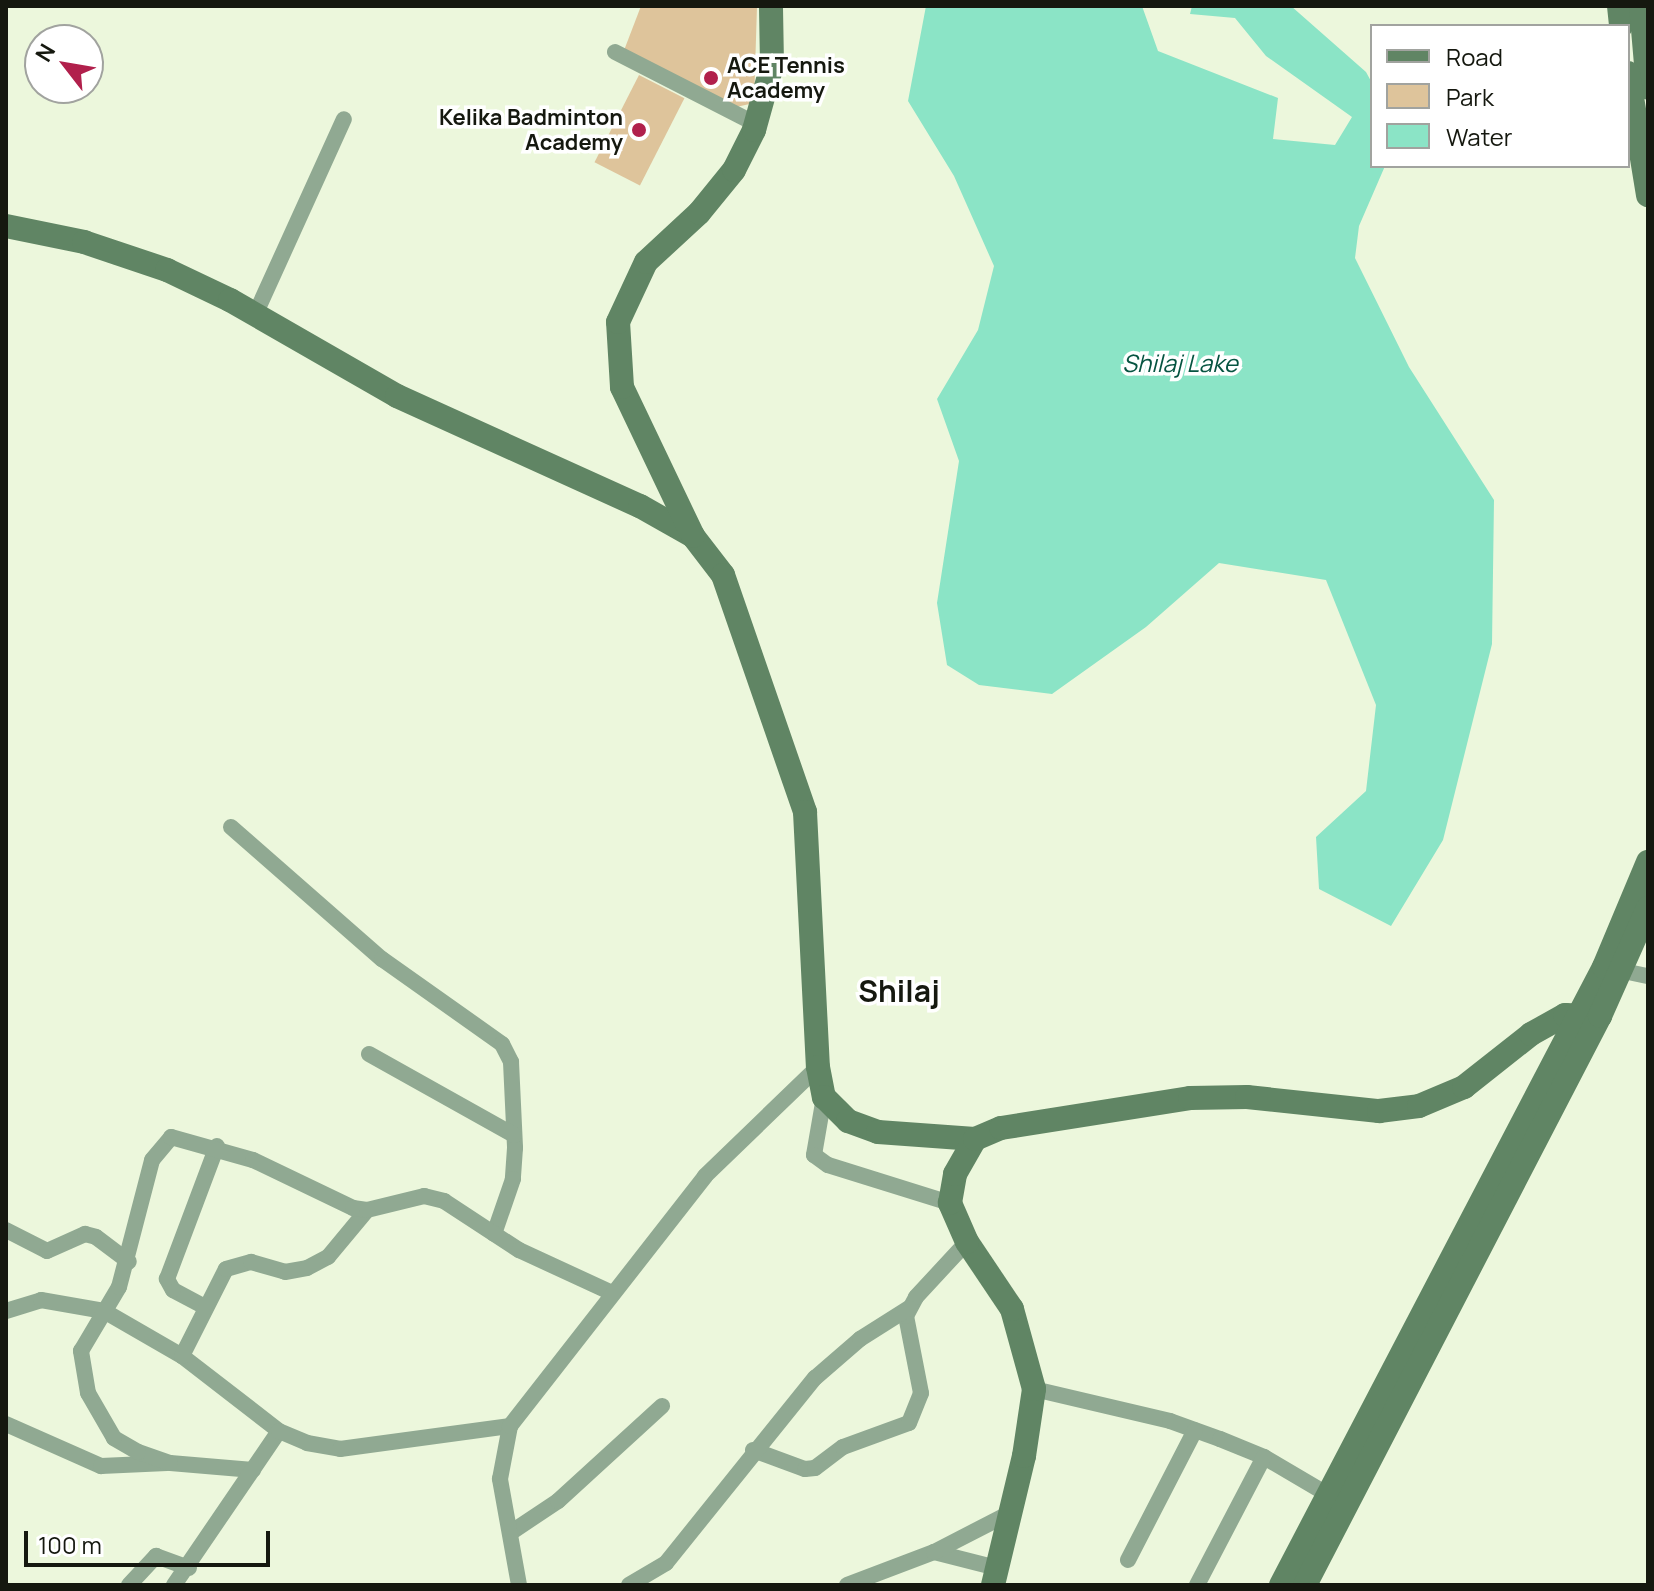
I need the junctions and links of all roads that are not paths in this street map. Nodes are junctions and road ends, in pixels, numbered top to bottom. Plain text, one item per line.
1 (771, 6) edge
2 (1641, 6) edge
3 (615, 52) dead end
4 (1630, 85) edge
5 (1648, 88) edge
6 (344, 119) dead end
7 (756, 124) junction
8 (1648, 195) edge
9 (6, 226) edge
10 (255, 315) junction
11 (693, 536) junction
12 (231, 827) dead end
13 (1648, 862) edge
14 (1648, 908) edge
15 (1613, 969) junction
16 (1648, 976) edge
17 (1590, 1015) junction
18 (369, 1054) dead end
19 (818, 1067) junction
20 (824, 1097) junction
21 (514, 1135) junction
22 (975, 1139) junction
23 (217, 1146) junction
24 (950, 1203) junction
25 (367, 1210) junction
26 (6, 1230) edge
27 (494, 1234) junction
28 (967, 1242) junction
29 (129, 1262) junction
30 (612, 1293) junction
31 (205, 1307) junction
32 (909, 1308) junction
33 (6, 1311) edge
34 (104, 1311) junction
35 (182, 1356) junction
36 (1034, 1389) junction
37 (662, 1406) dead end
38 (510, 1426) junction
39 (8, 1428) edge
40 (1195, 1430) junction
41 (279, 1431) junction
42 (753, 1450) junction
43 (1264, 1457) junction
44 (170, 1463) junction
45 (253, 1470) junction
46 (1335, 1499) junction
47 (1010, 1513) junction
48 (510, 1533) junction
49 (934, 1552) junction
50 (1128, 1560) dead end
51 (189, 1568) junction
52 (995, 1576) edge
53 (129, 1585) edge
54 (174, 1585) edge
55 (520, 1585) edge
56 (629, 1585) edge
57 (847, 1585) edge
58 (1197, 1585) edge
59 (1281, 1585) edge
60 (1305, 1585) edge

1 - 7 street
2 - 5 street
3 - 7 street
4 - 8 street
6 - 10 street
7 - 11 street
9 - 10 street
10 - 11 street
11 - 19 street
12 - 21 street
13 - 15 street
14 - 15 street
15 - 16 street
15 - 17 street
17 - 22 street
17 - 46 street
18 - 21 street
19 - 20 street
19 - 30 street
20 - 22 street
20 - 24 street
21 - 27 street
22 - 24 street
23 - 25 street
23 - 29 street
23 - 31 street
24 - 28 street
25 - 27 street
25 - 31 street
26 - 29 street
27 - 30 street
28 - 32 street
28 - 36 street
29 - 34 street
30 - 38 street
31 - 35 street
32 - 42 street
32 - 42 street
33 - 34 street
34 - 35 street
34 - 44 street
35 - 41 street
36 - 40 street
36 - 47 street
37 - 48 street
38 - 41 street
38 - 48 street
39 - 44 street
40 - 43 street
40 - 50 street
41 - 45 street
42 - 56 street
43 - 46 street
43 - 58 street
44 - 45 street
45 - 51 street
46 - 59 street
46 - 60 street
47 - 49 street
47 - 52 street
48 - 55 street
49 - 52 street
49 - 57 street
51 - 53 street
51 - 54 street

